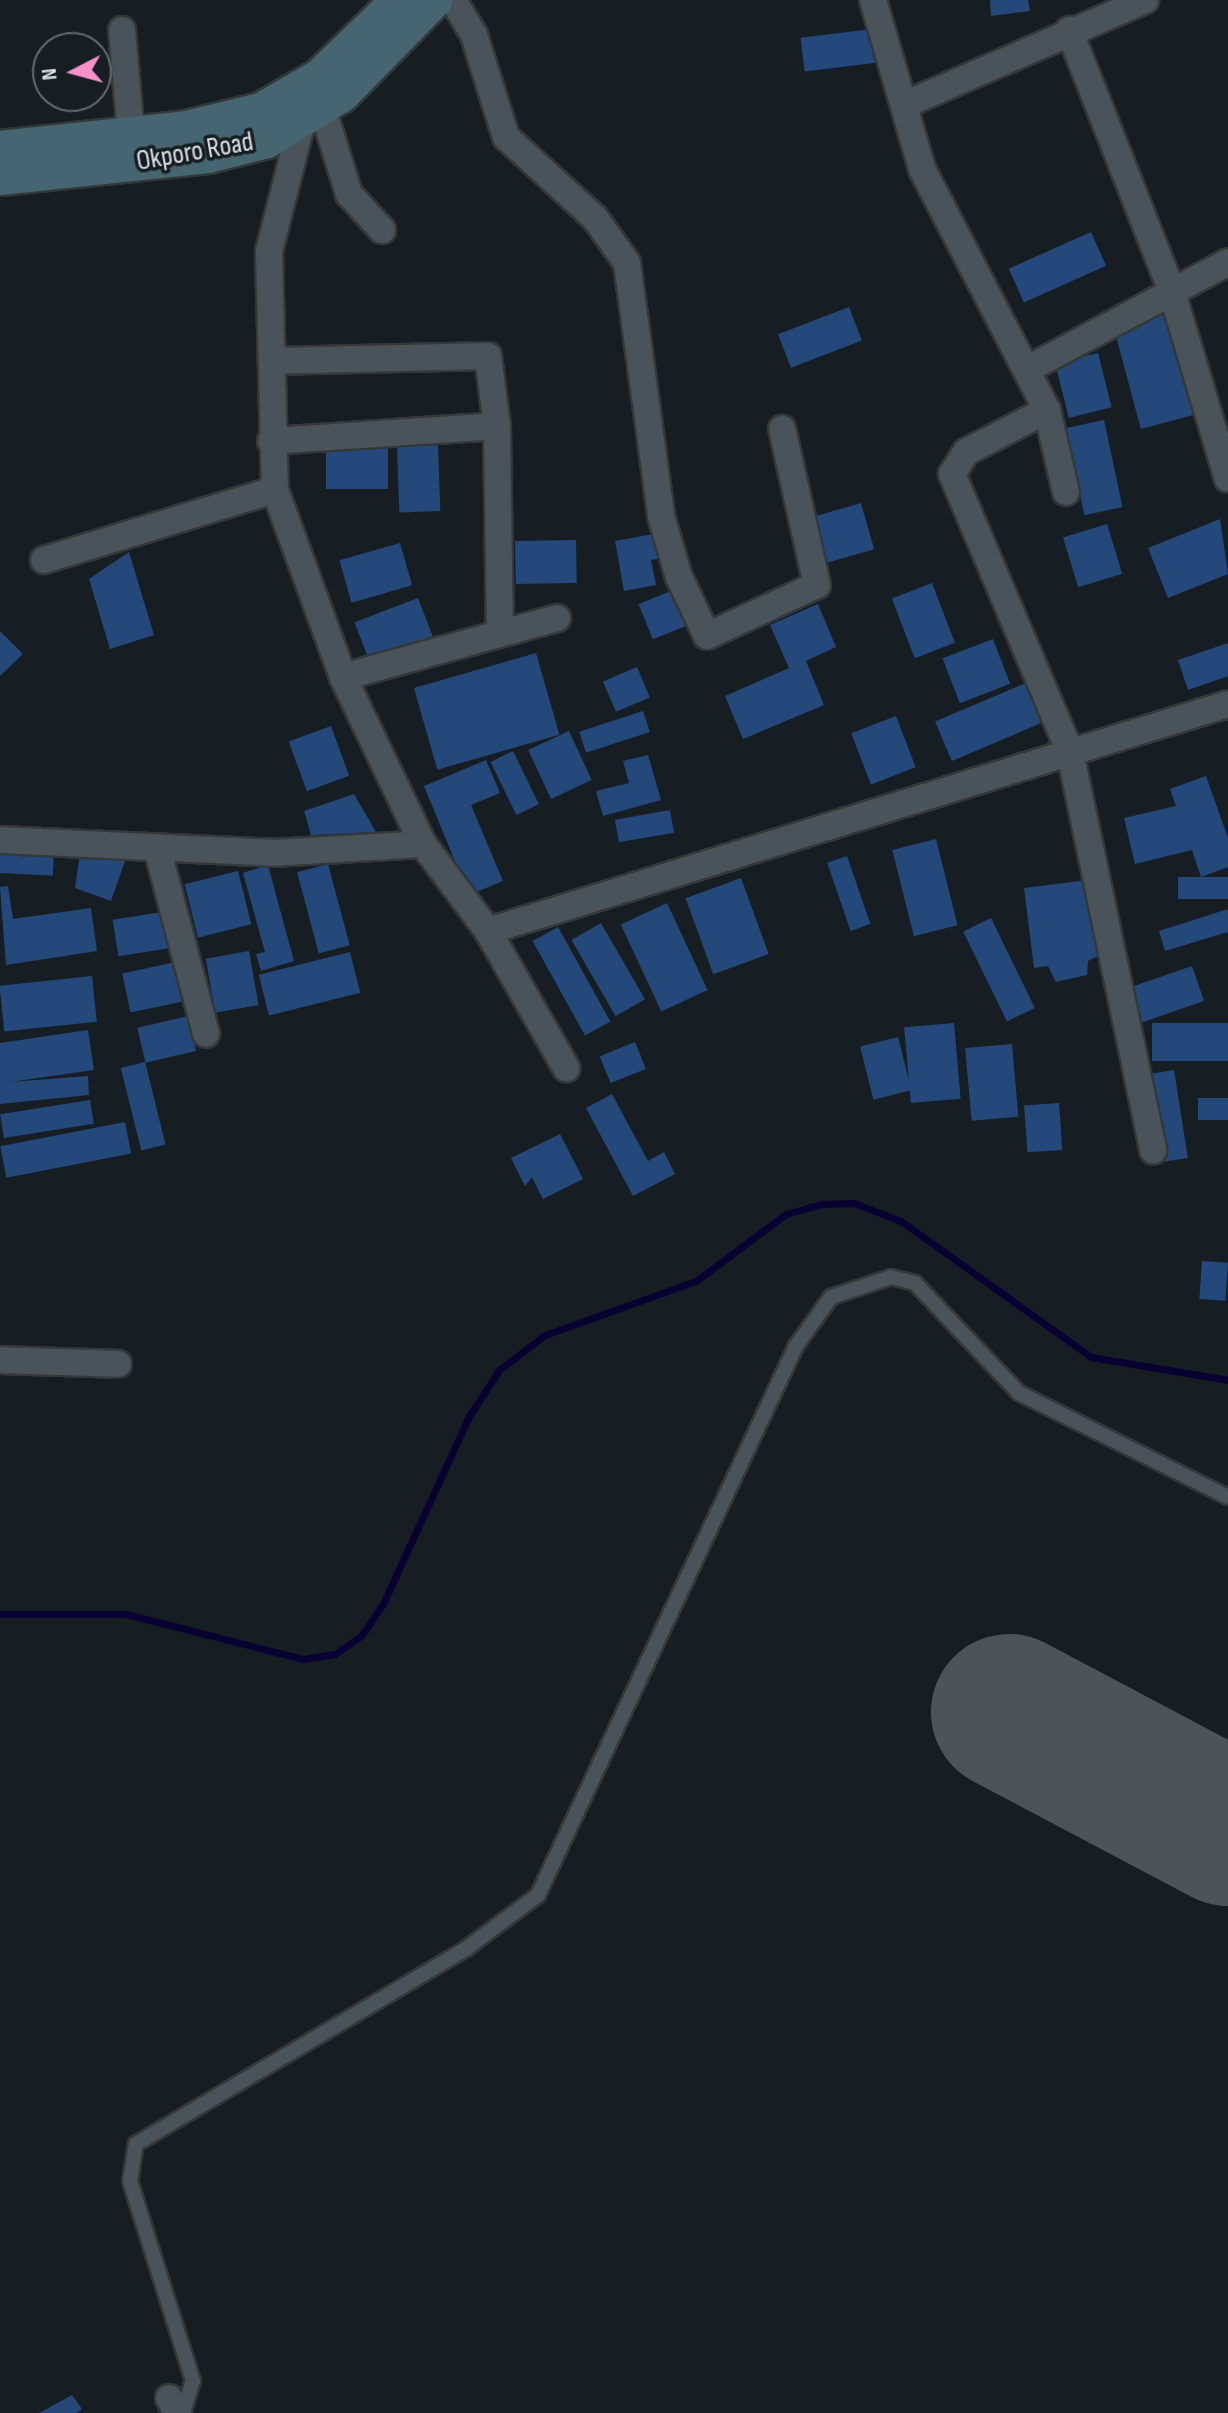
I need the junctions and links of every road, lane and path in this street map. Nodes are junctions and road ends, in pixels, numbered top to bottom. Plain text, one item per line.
1 (400, 0) edge
2 (434, 0) edge
3 (453, 0) edge
4 (873, 0) edge
5 (1145, 0) edge
6 (122, 30) dead end
7 (1069, 30) junction
8 (904, 105) junction
9 (312, 116) junction
10 (131, 135) junction
11 (0, 149) edge
12 (0, 177) edge
13 (382, 230) dead end
14 (1228, 262) edge
15 (1171, 289) junction
16 (273, 361) junction
17 (1028, 369) junction
18 (1047, 410) junction
19 (497, 426) junction
20 (782, 429) dead end
21 (271, 441) junction
22 (1228, 479) edge
23 (275, 490) junction
24 (1066, 492) dead end
25 (44, 560) dead end
26 (557, 618) dead end
27 (500, 632) junction
28 (343, 677) junction
29 (1228, 704) edge
30 (1070, 752) junction
31 (0, 840) edge
32 (423, 844) junction
33 (157, 848) junction
34 (488, 931) junction
35 (206, 1034) dead end
36 (566, 1068) dead end
37 (1153, 1150) dead end
38 (0, 1360) edge
39 (118, 1364) dead end
40 (1228, 1497) edge
41 (176, 2408) edge

1 - 10 main road, Okporo Road
2 - 9 main road, Okporo Road
3 - 20 street
4 - 8 street
5 - 7 street
6 - 10 street
7 - 8 street
7 - 15 street
8 - 17 street
9 - 12 main road, Okporo Road
9 - 13 street
9 - 16 street
10 - 11 main road, Okporo Road
14 - 15 street
15 - 17 street
15 - 22 street
16 - 19 street
16 - 21 street
17 - 18 street
18 - 24 street
18 - 30 street
19 - 21 street
19 - 27 street
21 - 23 street
23 - 25 street
23 - 28 street
26 - 27 street
27 - 28 street
28 - 32 street
29 - 30 street
30 - 34 street
30 - 37 street
31 - 33 street
32 - 33 street
32 - 34 street
33 - 35 street
34 - 36 street
38 - 39 street
40 - 41 lane

